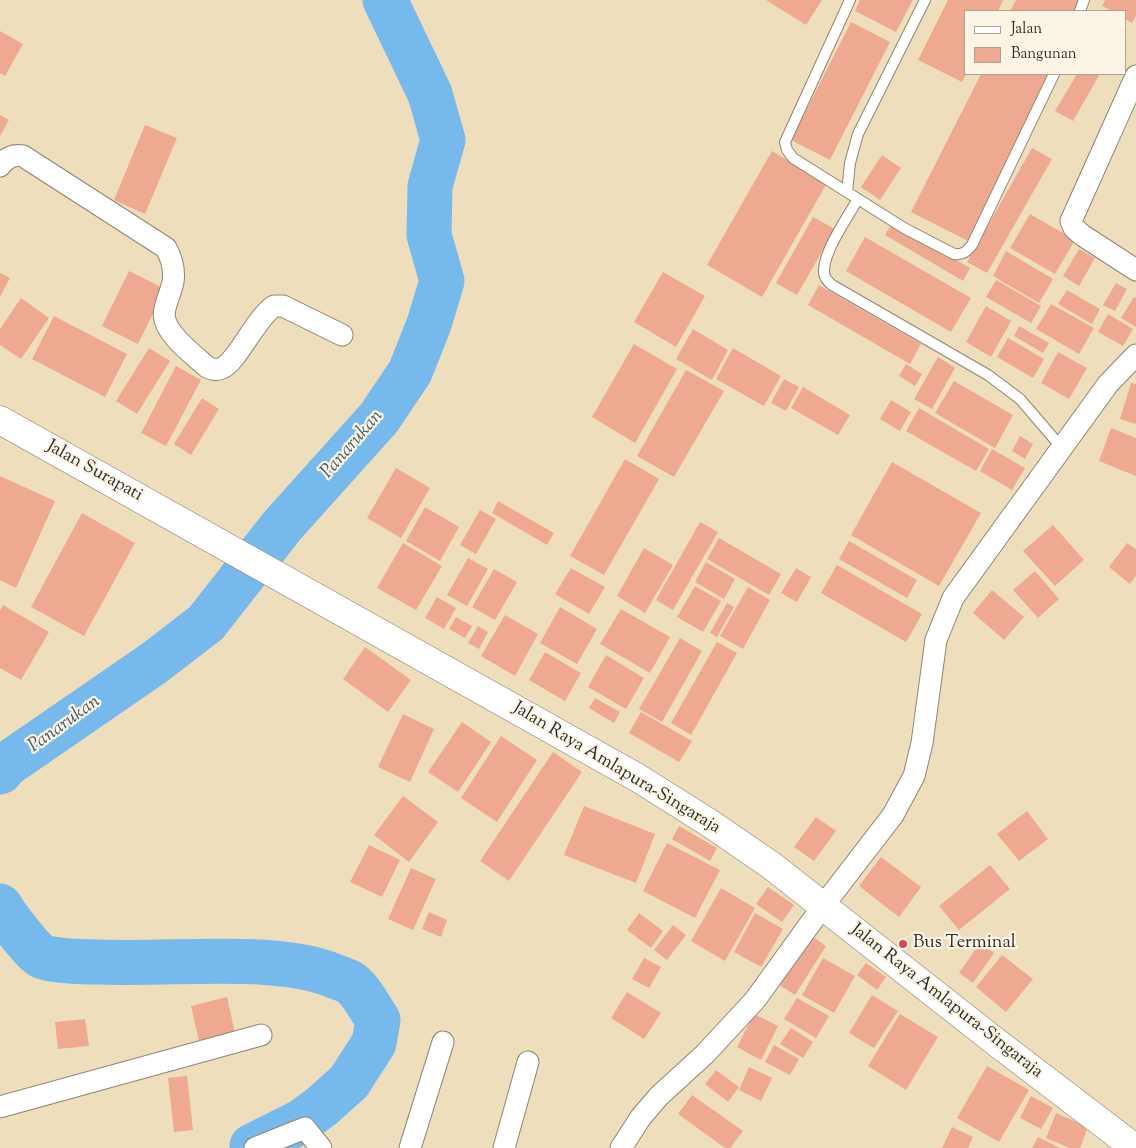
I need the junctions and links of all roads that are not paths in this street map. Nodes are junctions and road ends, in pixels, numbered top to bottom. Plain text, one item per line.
1 (850, 0) edge
2 (925, 0) edge
3 (1054, 75) edge
4 (1136, 76) edge
5 (0, 166) edge
6 (846, 192) junction
7 (858, 199) junction
8 (1136, 270) edge
9 (342, 334) dead end
10 (1136, 354) edge
11 (1128, 375) edge
12 (0, 420) edge
13 (1062, 448) junction
14 (188, 524) joint
15 (823, 906) junction
16 (261, 1035) dead end
17 (443, 1042) dead end
18 (528, 1062) dead end
19 (0, 1107) edge
20 (255, 1148) edge
21 (321, 1148) edge
22 (410, 1148) edge
23 (504, 1148) edge
24 (621, 1148) edge
25 (1135, 1148) edge

1 - 6 lane
2 - 6 lane
3 - 7 lane
4 - 8 street
5 - 9 street
6 - 7 lane
7 - 13 lane
10 - 11 street
11 - 13 street
12 - 14 highway, Jalan Surapati
13 - 15 street
14 - 15 highway, Jalan Raya Amlapura-Singaraja
15 - 24 street
15 - 25 highway, Jalan Raya Amlapura-Singaraja
16 - 19 street
17 - 22 street
18 - 23 street
20 - 21 street

